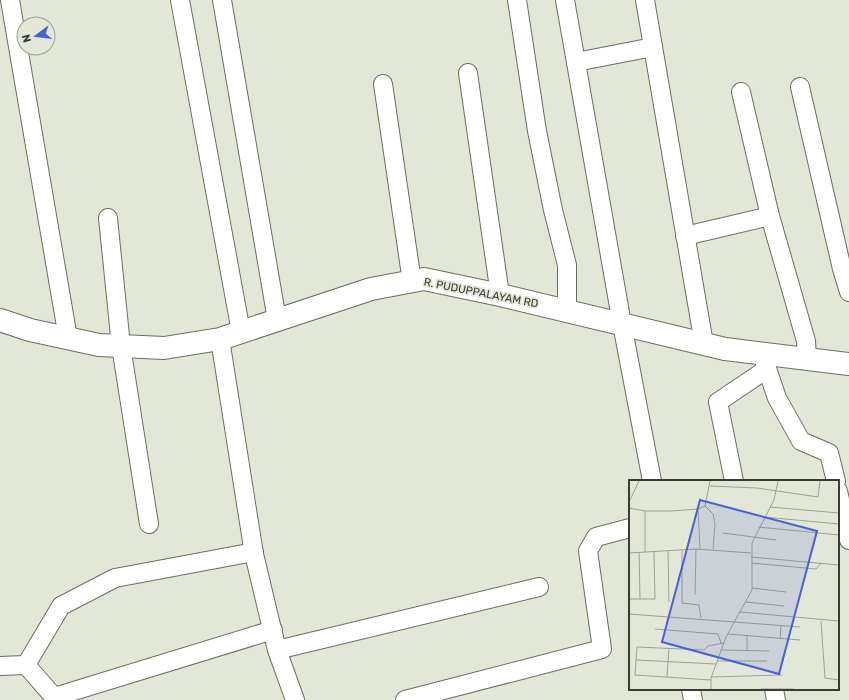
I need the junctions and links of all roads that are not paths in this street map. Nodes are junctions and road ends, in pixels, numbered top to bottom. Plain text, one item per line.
1 (10, 0) edge
2 (180, 0) edge
3 (222, 0) edge
4 (517, 0) edge
5 (565, 0) edge
6 (645, 0) edge
7 (653, 47) junction
8 (576, 62) junction
9 (468, 73) dead end
10 (383, 84) dead end
11 (800, 87) dead end
12 (742, 92) dead end
13 (770, 216) junction
14 (108, 218) dead end
15 (685, 236) junction
16 (412, 282) junction
17 (849, 292) edge
18 (500, 295) junction
19 (567, 311) junction
20 (0, 320) edge
21 (277, 320) junction
22 (622, 324) junction
23 (241, 332) junction
24 (68, 338) junction
25 (220, 339) junction
26 (704, 344) junction
27 (121, 346) junction
28 (807, 359) junction
29 (765, 361) junction
30 (849, 364) edge
31 (652, 480) edge
32 (734, 480) edge
33 (836, 480) edge
34 (839, 495) edge
35 (149, 524) dead end
36 (629, 528) edge
37 (849, 540) edge
38 (254, 552) junction
39 (539, 587) dead end
40 (272, 630) junction
41 (277, 650) junction
42 (26, 665) junction
43 (0, 666) edge
44 (691, 690) edge
45 (774, 690) edge
46 (54, 698) edge
47 (295, 700) edge
48 (405, 700) edge
49 (693, 700) edge
50 (776, 700) edge

1 - 24 street
2 - 23 street
3 - 21 street
4 - 19 street
5 - 8 street
6 - 7 street
7 - 8 street
7 - 15 street
8 - 22 street
9 - 18 street
10 - 16 street
11 - 17 street
12 - 13 street
13 - 15 street
13 - 28 street
14 - 27 street
15 - 26 street
16 - 18 main road, R. PUDUPPALAYAM RD
16 - 21 main road, R. PUDUPPALAYAM RD
18 - 19 main road, R. PUDUPPALAYAM RD
19 - 22 main road, R. PUDUPPALAYAM RD
20 - 24 main road, R. PUDUPPALAYAM RD
21 - 23 main road, R. PUDUPPALAYAM RD
22 - 26 main road, R. PUDUPPALAYAM RD
22 - 31 street
23 - 25 main road, R. PUDUPPALAYAM RD
24 - 27 main road, R. PUDUPPALAYAM RD
25 - 27 main road, R. PUDUPPALAYAM RD
25 - 38 street
26 - 29 main road, R. PUDUPPALAYAM RD
27 - 35 street
28 - 29 main road, R. PUDUPPALAYAM RD
28 - 30 main road, R. PUDUPPALAYAM RD
29 - 32 street
29 - 33 street
34 - 37 street
36 - 48 street
38 - 40 street
38 - 42 street
39 - 41 street
40 - 41 street
40 - 46 street
41 - 47 street
42 - 43 street
42 - 46 street
44 - 49 street
45 - 50 street

